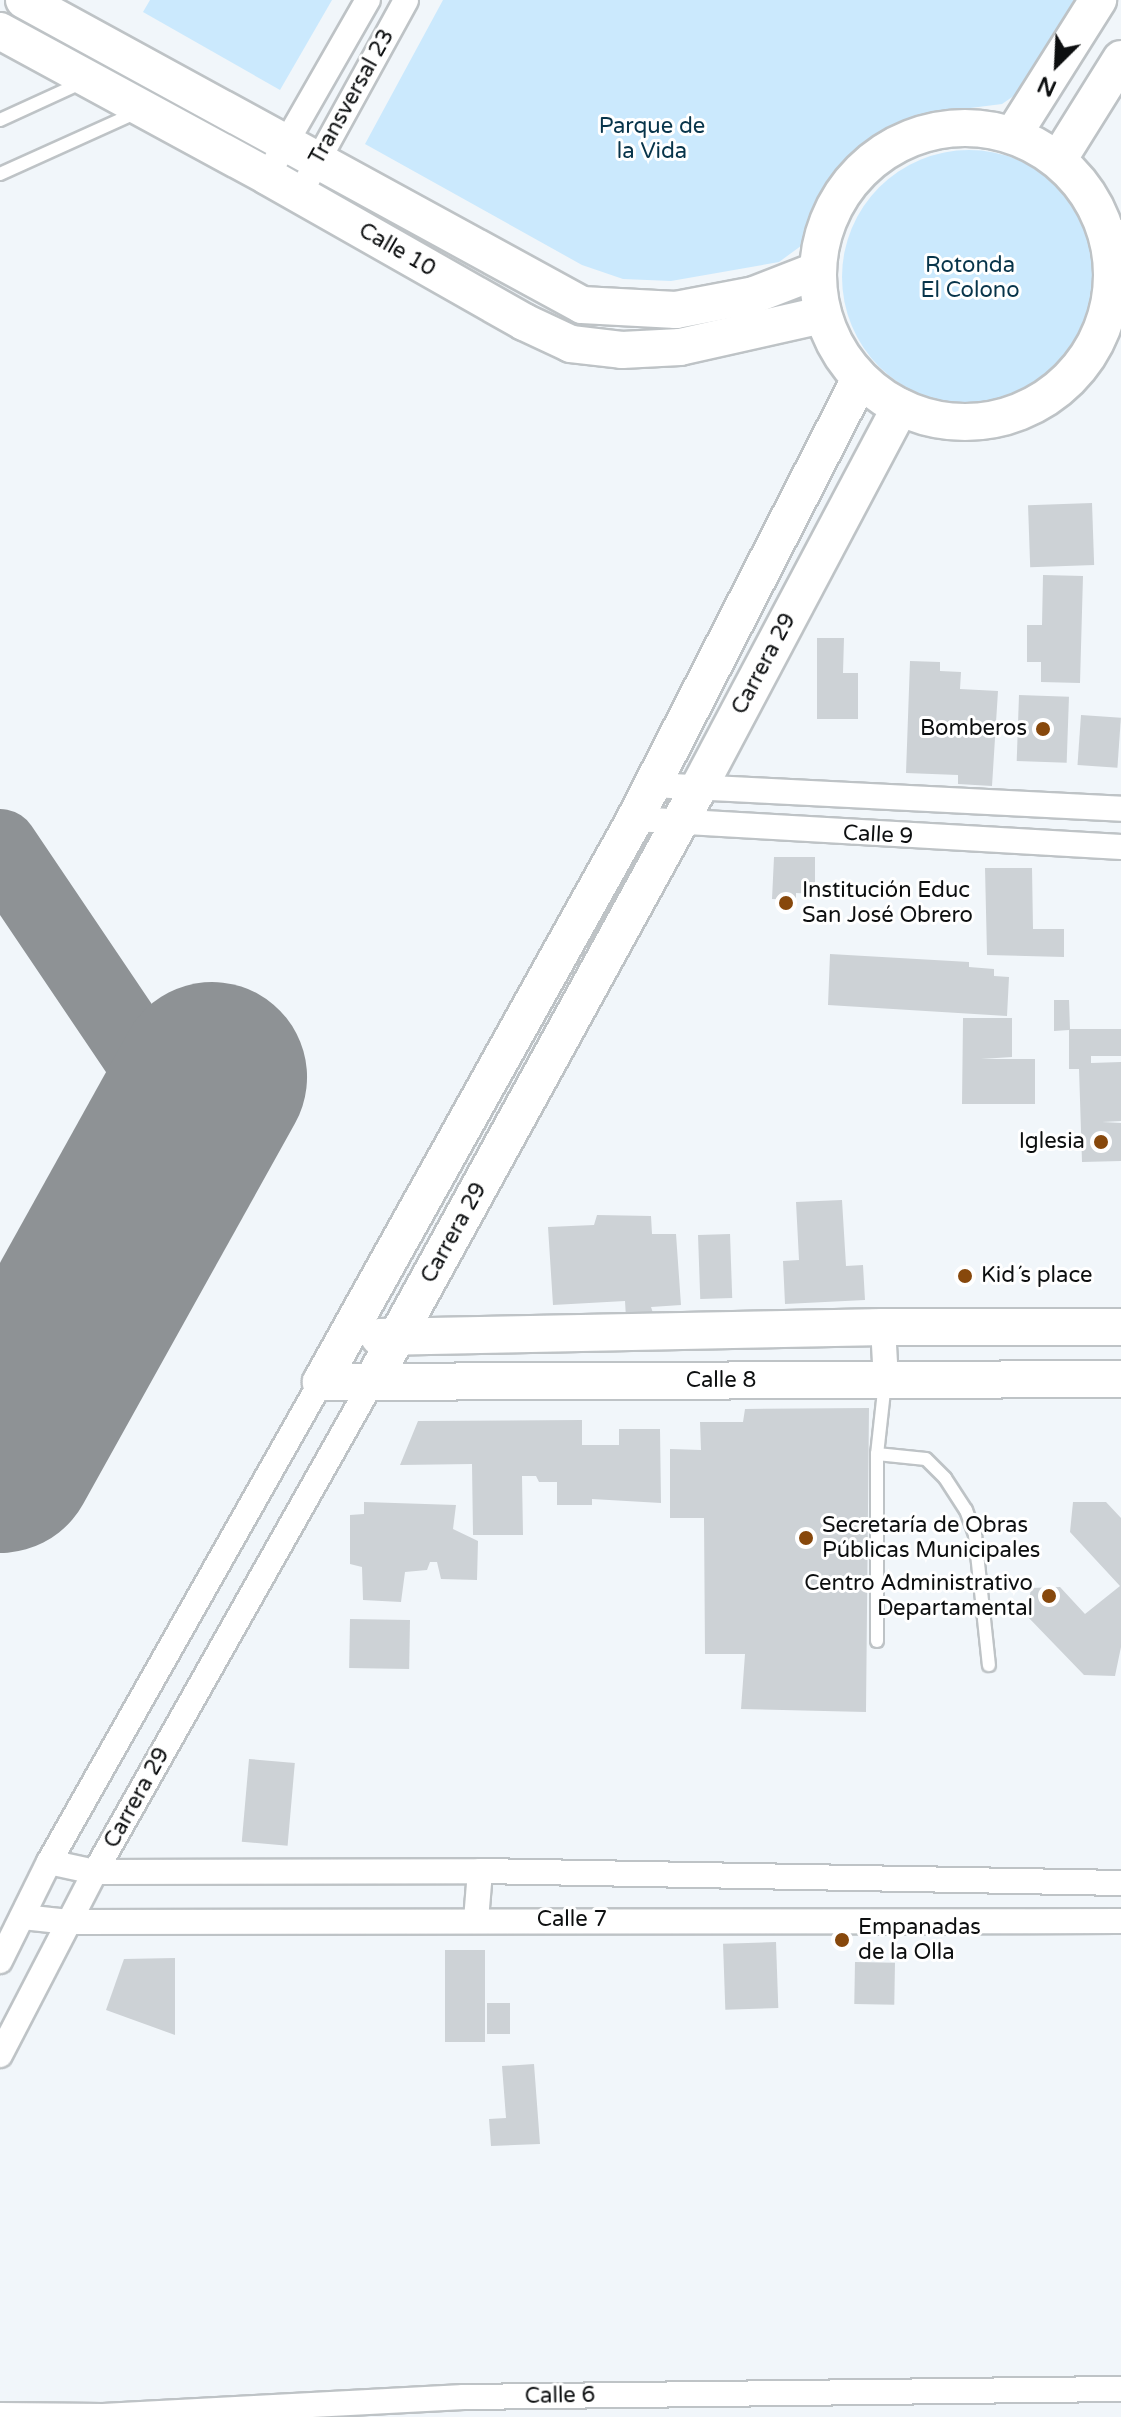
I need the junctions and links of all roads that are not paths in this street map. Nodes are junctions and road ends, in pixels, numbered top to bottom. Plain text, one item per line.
1 (368, 0) edge
2 (406, 0) edge
3 (1098, 0) edge
4 (32, 2) edge
5 (0, 31) edge
6 (1121, 59) edge
7 (118, 72) junction
8 (167, 99) junction
9 (0, 120) edge
10 (1013, 135) junction
11 (303, 150) junction
12 (1058, 160) junction
13 (0, 174) edge
14 (267, 176) junction
15 (299, 195) junction
16 (1114, 232) edge
17 (816, 271) junction
18 (1117, 277) edge
19 (582, 305) junction
20 (822, 315) junction
21 (571, 344) junction
22 (860, 379) junction
23 (900, 407) junction
24 (652, 785) junction
25 (698, 789) junction
26 (1070, 808) junction
27 (1121, 809) edge
28 (635, 819) junction
29 (676, 824) junction
30 (1075, 846) junction
31 (1121, 847) edge
32 (883, 1327) junction
33 (1121, 1327) edge
34 (346, 1336) junction
35 (398, 1337) junction
36 (1121, 1379) edge
37 (886, 1380) junction
38 (321, 1382) junction
39 (372, 1382) junction
40 (877, 1454) junction
41 (877, 1641) dead end
42 (989, 1665) dead end
43 (49, 1862) junction
44 (480, 1871) junction
45 (95, 1872) junction
46 (887, 1880) junction
47 (1121, 1883) edge
48 (23, 1917) junction
49 (476, 1920) junction
50 (885, 1920) junction
51 (1121, 1921) edge
52 (69, 1922) junction
53 (0, 1961) edge
54 (0, 2055) edge
55 (1121, 2389) edge
56 (468, 2407) edge
57 (0, 2415) edge
58 (103, 2416) edge

1 - 11 street, Transversal 23
2 - 11 street, Transversal 23
3 - 10 main road
4 - 7 main road, Calle 10
5 - 7 main road, Calle 10
6 - 12 main road
7 - 8 main road, Calle 10
7 - 8 main road, Calle 10
7 - 9 lane
8 - 11 main road, Calle 10
8 - 13 lane
8 - 14 main road, Calle 10
10 - 12 main road
10 - 17 main road
11 - 14 street, Transversal 23
11 - 15 street, Transversal 23
11 - 19 main road, Calle 10
12 - 16 main road
14 - 15 main road, Calle 10
15 - 21 main road, Calle 10
16 - 18 main road
17 - 19 main road, Calle 10
17 - 20 main road
18 - 23 main road
19 - 21 main road
20 - 21 main road, Calle 10
20 - 22 main road
22 - 23 main road
22 - 24 main road, Carrera 29
23 - 25 main road, Carrera 29
24 - 25 street, Calle 9
24 - 28 main road, Carrera 29
25 - 26 street, Calle 9
25 - 29 main road, Carrera 29
26 - 27 street, Calle 9
26 - 30 street
28 - 29 street, Calle 9
28 - 34 main road, Carrera 29
29 - 30 street, Calle 9
29 - 35 main road, Carrera 29
30 - 31 street, Calle 9
32 - 33 main road
32 - 35 main road
32 - 37 street
34 - 35 main road
34 - 38 main road, Carrera 29
35 - 39 main road, Carrera 29
36 - 37 main road, Calle 8
37 - 39 main road, Calle 8
37 - 40 lane
38 - 39 main road, Calle 8
38 - 43 street, Carrera 29
39 - 45 street, Carrera 29
40 - 41 lane
40 - 42 lane
43 - 45 street, Calle 7
43 - 48 street, Carrera 29
44 - 45 street, Calle 7
44 - 46 street, Calle 7
44 - 49 street
45 - 52 street, Carrera 29
46 - 47 street, Calle 7
46 - 50 street
48 - 52 street, Calle 7
48 - 53 street, Carrera 29
49 - 50 street, Calle 7
49 - 52 street, Calle 7
50 - 51 street, Calle 7
52 - 54 street, Carrera 29
55 - 56 street, Calle 6
56 - 58 street, Calle 6
57 - 58 street, Calle 6

